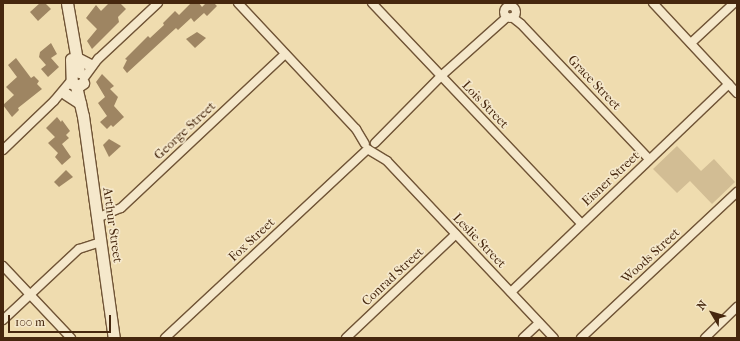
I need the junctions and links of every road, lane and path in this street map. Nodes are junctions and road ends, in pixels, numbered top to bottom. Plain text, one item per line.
1 (67, 3) edge
2 (158, 3) edge
3 (238, 3) edge
4 (372, 3) edge
5 (652, 3) edge
6 (734, 3) edge
7 (510, 9) edge
8 (71, 33) junction
9 (691, 43) junction
10 (285, 54) junction
11 (75, 57) junction
12 (94, 62) junction
13 (441, 76) junction
14 (77, 79) junction
15 (729, 84) junction
16 (737, 93) edge
17 (66, 94) junction
18 (54, 101) junction
19 (80, 103) junction
20 (83, 116) junction
21 (370, 144) junction
22 (3, 150) edge
23 (649, 159) junction
24 (737, 192) edge
25 (97, 218) junction
26 (581, 224) junction
27 (456, 234) junction
28 (100, 242) junction
29 (3, 266) edge
30 (511, 292) junction
31 (30, 294) junction
32 (737, 308) edge
33 (3, 320) edge
34 (539, 323) junction
35 (71, 338) edge
36 (114, 338) edge
37 (165, 338) edge
38 (346, 338) edge
39 (523, 338) edge
40 (554, 338) edge
41 (581, 338) edge
42 (705, 338) edge

1 - 8 street, Arthur Street
2 - 12 street
3 - 10 street, Leslie Street
4 - 13 street, Lois Street
5 - 9 street
6 - 9 street
7 - 13 street, Fox Street
7 - 23 street, Grace Street
8 - 11 street, Arthur Street
8 - 14 street, Arthur Street
9 - 15 street
10 - 21 street, Leslie Street
10 - 25 street, George Street
11 - 12 street
11 - 14 street, Arthur Street
12 - 14 street
13 - 21 street, Fox Street
13 - 26 street, Lois Street
14 - 17 street
14 - 18 street
14 - 19 street, Arthur Street
14 - 20 street, Arthur Street
15 - 16 street
15 - 23 street, Eisner Street
17 - 18 street
17 - 19 street
18 - 22 street
19 - 20 street, Arthur Street
20 - 25 street, Arthur Street
21 - 27 street, Leslie Street
21 - 37 street, Fox Street
23 - 26 street, Eisner Street
24 - 41 street, Woods Street
25 - 28 street, Arthur Street
26 - 30 street, Eisner Street
27 - 30 street, Leslie Street
27 - 38 street, Conrad Street
28 - 31 street
28 - 36 street, Arthur Street
29 - 31 street
30 - 34 street, Leslie Street
31 - 33 street
31 - 35 street
32 - 42 street
34 - 39 street
34 - 40 street, Leslie Street

